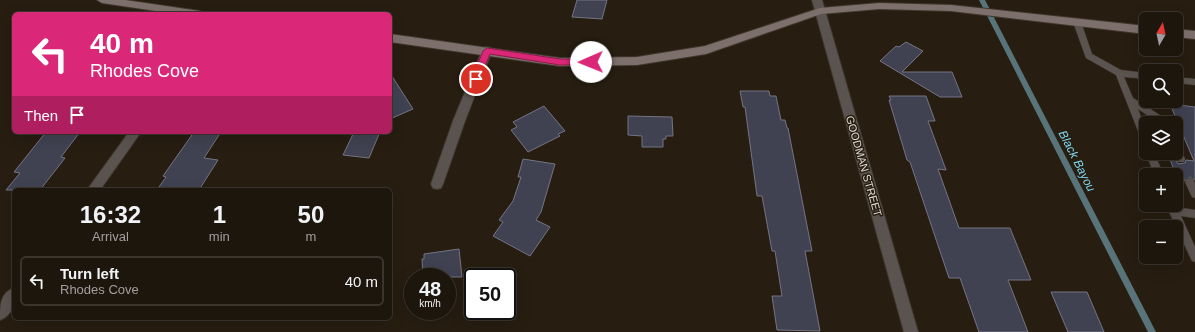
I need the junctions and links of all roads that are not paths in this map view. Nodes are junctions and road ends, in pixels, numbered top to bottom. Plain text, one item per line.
1 (102, 0) edge
2 (819, 5) edge
3 (186, 12) edge
4 (1078, 22) junction
5 (1139, 29) edge
6 (1183, 34) edge
7 (1195, 35) edge
8 (392, 38) edge
9 (487, 51) junction
10 (1119, 73) junction
11 (1139, 75) edge
12 (1183, 81) edge
13 (1195, 82) edge
14 (1130, 100) junction
15 (1155, 116) edge
16 (1139, 124) edge
17 (134, 134) edge
18 (1190, 182) dead end
19 (437, 184) dead end
20 (94, 188) edge
21 (1195, 194) edge
22 (1183, 211) edge
23 (1174, 212) edge
24 (1195, 214) edge
25 (1195, 258) edge
26 (12, 297) edge
27 (0, 313) edge
28 (911, 332) edge

1 - 3 main road
2 - 4 main road
2 - 9 main road
2 - 28 street, GOODMAN STREET
4 - 5 main road
4 - 10 lane
6 - 7 main road
8 - 9 main road
9 - 19 street
10 - 11 lane
10 - 14 lane
12 - 13 lane
14 - 15 lane
14 - 16 lane
17 - 20 street
18 - 21 lane
22 - 24 lane
23 - 25 lane
26 - 27 street

